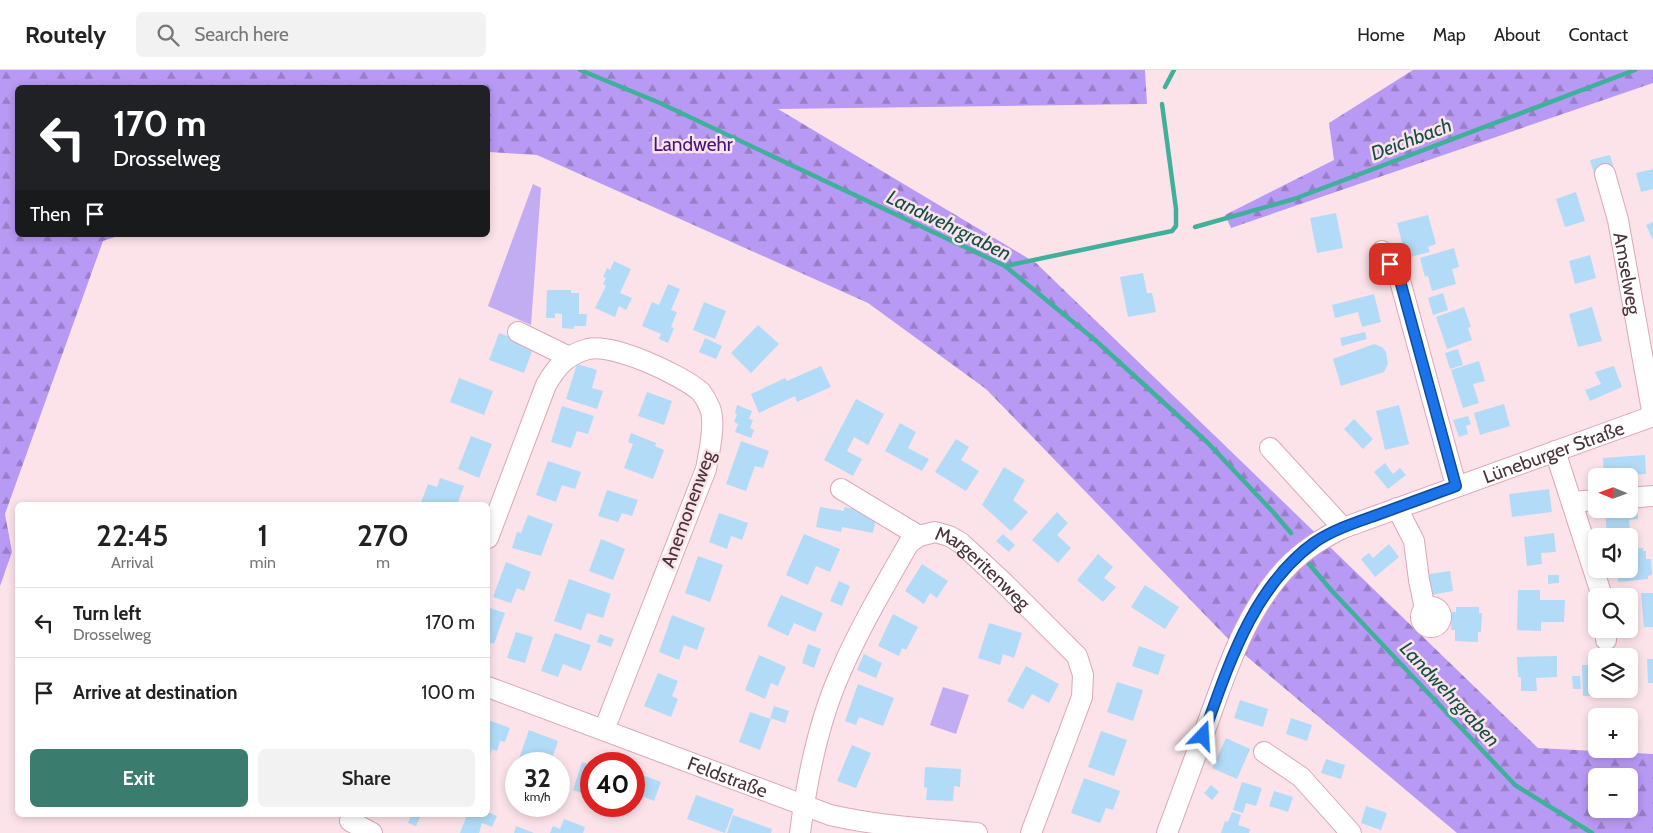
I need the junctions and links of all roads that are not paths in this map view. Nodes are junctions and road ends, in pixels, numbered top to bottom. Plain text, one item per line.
1 (1605, 174) dead end
2 (1382, 251) dead end
3 (518, 332) dead end
4 (569, 357) junction
5 (1653, 416) edge
6 (1270, 448) dead end
7 (1555, 451) junction
8 (849, 486) dead end
9 (1456, 486) junction
10 (1653, 496) edge
11 (1638, 497) edge
12 (1588, 501) edge
13 (1572, 502) junction
14 (1397, 508) junction
15 (1342, 528) junction
16 (490, 533) edge
17 (927, 534) junction
18 (1599, 588) edge
19 (1425, 609) dead end
20 (490, 687) edge
21 (604, 730) junction
22 (1264, 752) dead end
23 (804, 805) junction
24 (351, 823) edge
25 (372, 833) edge
26 (800, 833) edge
27 (977, 833) edge
28 (1031, 833) edge
29 (1167, 833) edge
30 (1351, 833) edge

1 - 5 street, Amselweg
2 - 9 street
3 - 4 street
4 - 16 street, Anemonenweg
4 - 21 street, Anemonenweg
5 - 7 street, Lüneburger Straße
6 - 15 street
7 - 9 street, Lüneburger Straße
7 - 13 street
8 - 17 street
9 - 14 street, Lüneburger Straße
10 - 11 street
12 - 13 street
13 - 18 street
14 - 15 street, Lüneburger Straße
14 - 19 street
15 - 29 street, Lüneburger Straße
17 - 23 street, Margeritenweg
17 - 28 street, Margeritenweg
20 - 21 street, Feldstraße
21 - 23 street, Feldstraße
22 - 30 street
23 - 26 street, Margeritenweg
23 - 27 street, Feldstraße
24 - 25 street

